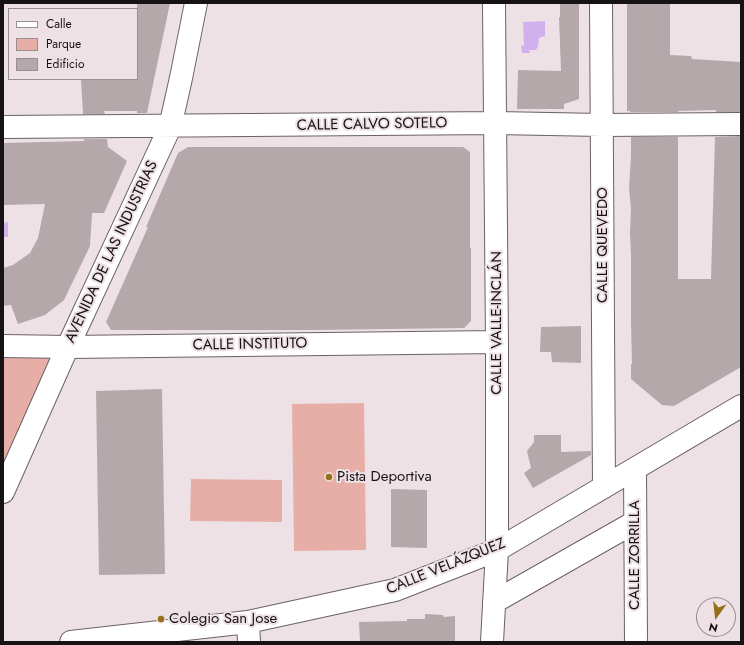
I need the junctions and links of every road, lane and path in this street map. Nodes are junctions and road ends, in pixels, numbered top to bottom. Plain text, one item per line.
1 (196, 3) edge
2 (494, 3) edge
3 (601, 3) edge
4 (496, 124) junction
5 (741, 124) edge
6 (602, 125) junction
7 (3, 127) edge
8 (170, 127) junction
9 (497, 342) junction
10 (3, 346) edge
11 (68, 347) junction
12 (741, 406) edge
13 (635, 469) junction
14 (604, 487) junction
15 (3, 492) edge
16 (635, 522) junction
17 (497, 550) junction
18 (494, 602) junction
19 (249, 632) edge
20 (71, 642) edge
21 (492, 642) edge
22 (636, 642) edge

1 - 8 street, AVENIDA DE LAS INDUSTRIAS
2 - 4 street, CALLE VALLE-INCLÁN
3 - 6 street, CALLE QUEVEDO
4 - 6 street, CALLE CALVO SOTELO
4 - 8 street, CALLE CALVO SOTELO
4 - 9 street, CALLE VALLE-INCLÁN
5 - 6 street, CALLE CALVO SOTELO
6 - 14 street, CALLE QUEVEDO
7 - 8 street, CALLE CALVO SOTELO
8 - 11 street, AVENIDA DE LAS INDUSTRIAS
9 - 11 street, CALLE INSTITUTO
9 - 17 street, CALLE VALLE-INCLÁN
10 - 11 street, CALLE INSTITUTO
11 - 15 street, AVENIDA DE LAS INDUSTRIAS
12 - 13 street, CALLE VELÁZQUEZ
13 - 14 street, CALLE VELÁZQUEZ
13 - 16 street, CALLE ZORRILLA
14 - 17 street, CALLE VELÁZQUEZ
16 - 18 street
16 - 22 street, CALLE ZORRILLA
17 - 18 street, CALLE VALLE-INCLÁN
17 - 19 street, CALLE VELÁZQUEZ
18 - 21 street, CALLE VALLE-INCLÁN
19 - 20 street, CALLE VELÁZQUEZ

